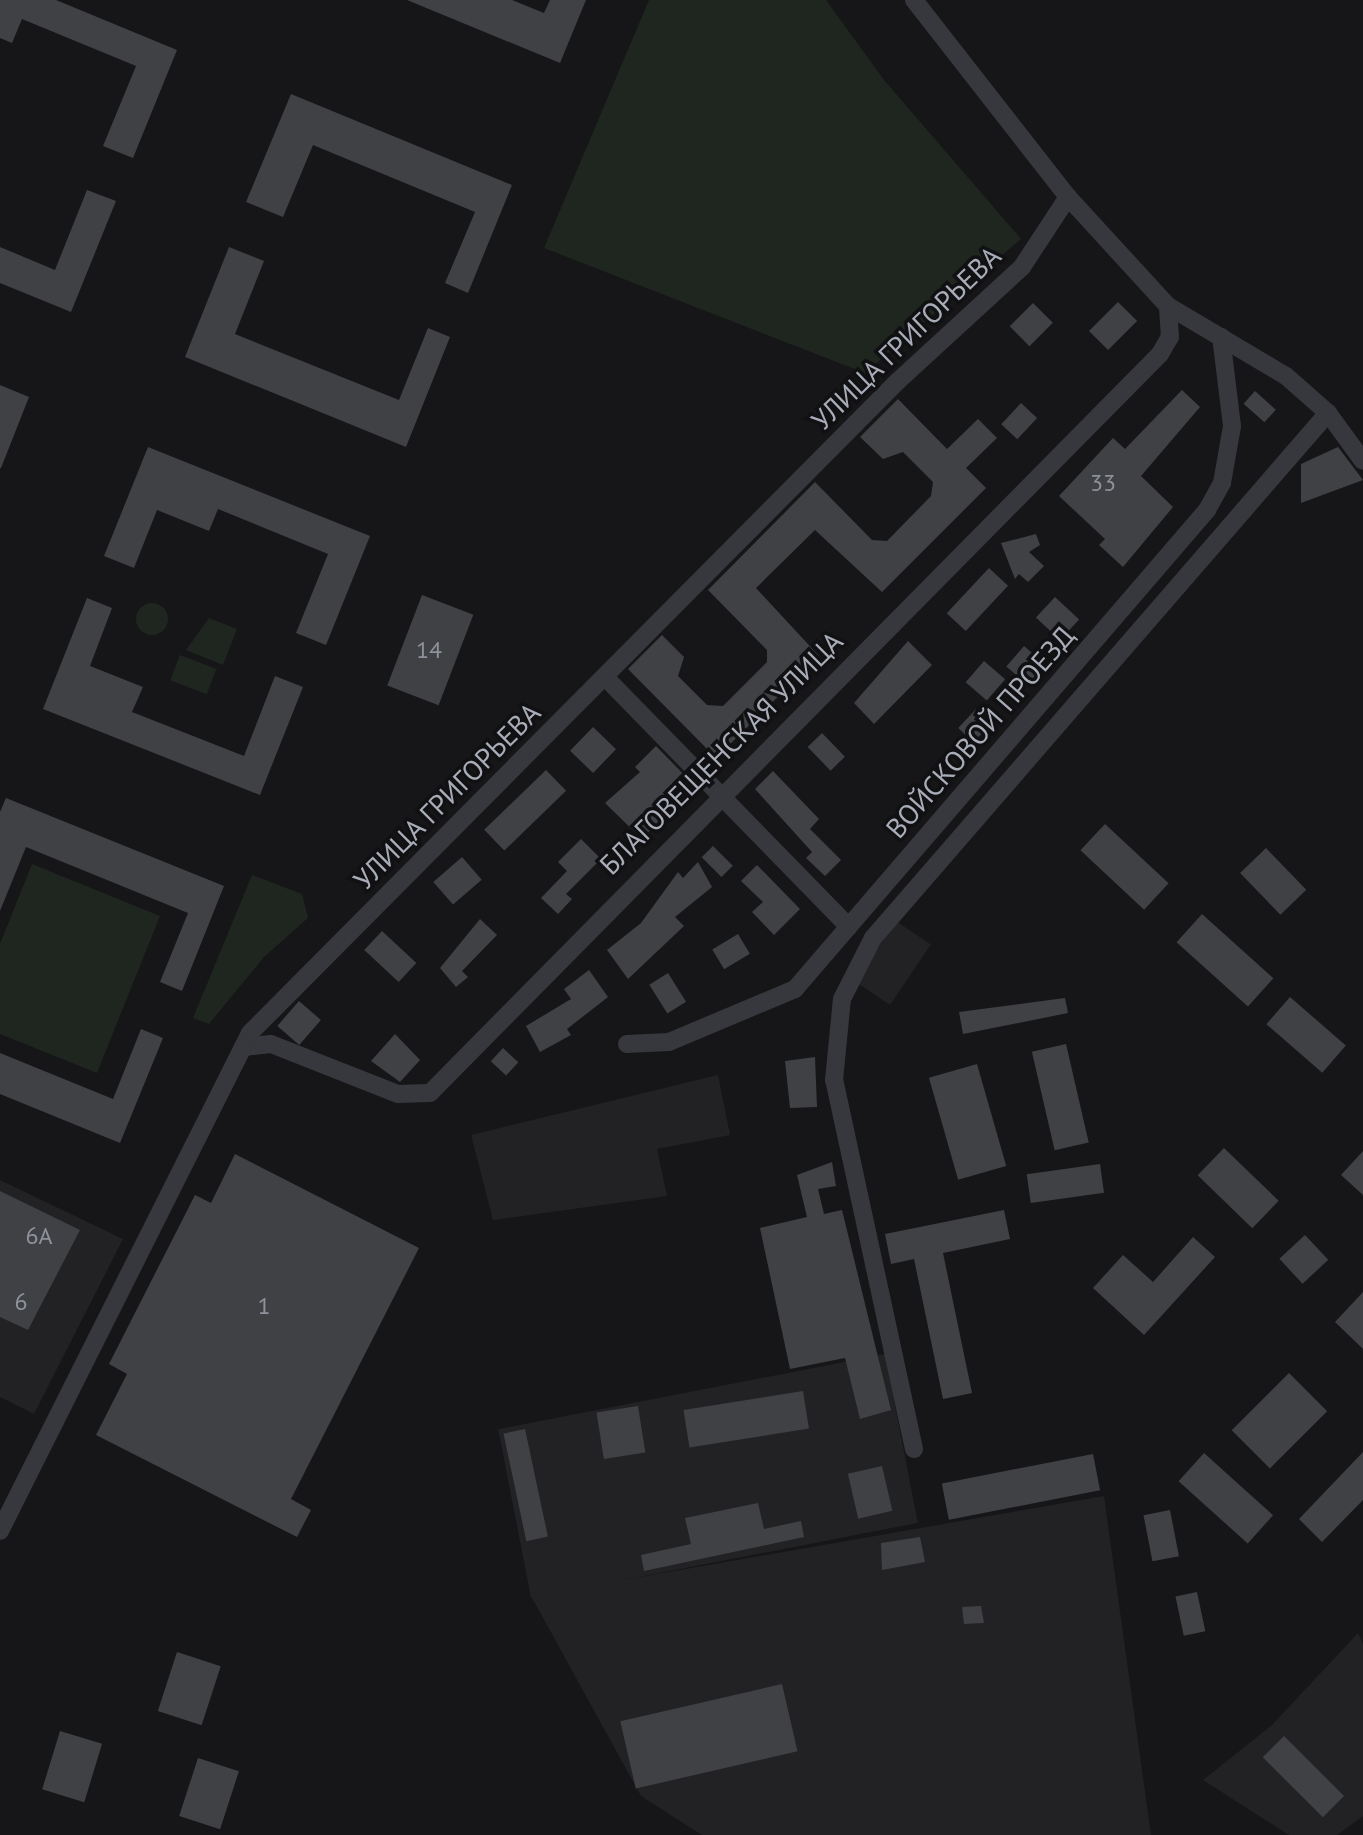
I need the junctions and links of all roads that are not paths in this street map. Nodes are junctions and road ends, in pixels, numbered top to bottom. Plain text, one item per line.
1 (914, 0) edge
2 (1068, 197) junction
3 (1168, 306) junction
4 (1221, 337) junction
5 (1328, 413) junction
6 (1363, 461) edge
7 (605, 677) junction
8 (721, 792) junction
9 (849, 927) junction
10 (627, 1044) dead end
11 (243, 1047) junction
12 (914, 1449) dead end
13 (0, 1531) edge

1 - 2 street
2 - 3 street
2 - 7 street, УЛИЦА ГРИГОРЬЕВА
3 - 4 street
3 - 8 street, БЛАГОВЕЩЕНСКАЯ УЛИЦА
4 - 5 street
4 - 9 street, ВОЙСКОВОЙ ПРОЕЗД
5 - 6 street
5 - 12 street
7 - 8 street
7 - 11 street, УЛИЦА ГРИГОРЬЕВА
8 - 9 street
8 - 11 street, БЛАГОВЕЩЕНСКАЯ УЛИЦА
9 - 10 street, ВОЙСКОВОЙ ПРОЕЗД
11 - 13 street, УЛИЦА ГРИГОРЬЕВА

